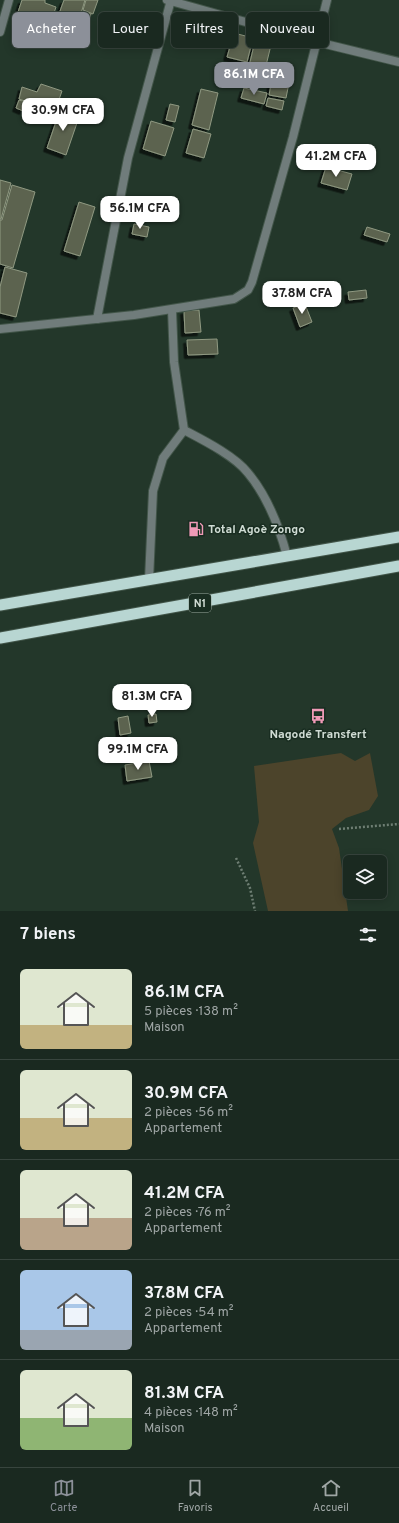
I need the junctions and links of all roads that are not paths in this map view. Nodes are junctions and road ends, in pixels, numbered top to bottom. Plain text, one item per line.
1 (9, 0) edge
2 (170, 0) edge
3 (327, 0) edge
4 (324, 12) edge
5 (246, 22) edge
6 (0, 32) edge
7 (329, 45) edge
8 (314, 48) edge
9 (399, 62) edge
10 (172, 310) junction
11 (97, 319) junction
12 (0, 329) edge
13 (184, 430) junction
14 (399, 537) edge
15 (287, 556) junction
16 (399, 566) edge
17 (149, 580) junction
18 (0, 605) edge
19 (0, 638) edge

1 - 6 street
2 - 5 street
2 - 11 street
3 - 4 street
7 - 9 street
8 - 10 street
10 - 11 street
10 - 13 street
11 - 12 street
13 - 15 street
13 - 17 street
14 - 15 highway
15 - 17 highway
16 - 19 highway, N1
17 - 18 highway

